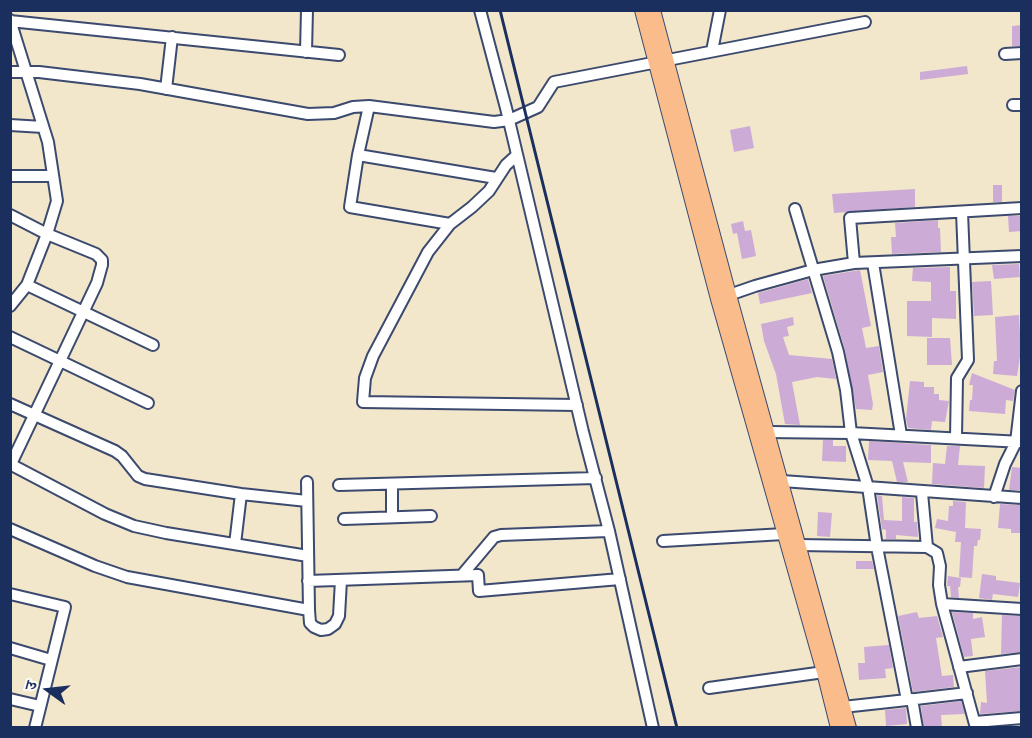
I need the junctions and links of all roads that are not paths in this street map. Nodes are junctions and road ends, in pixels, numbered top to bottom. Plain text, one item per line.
1 (307, 10) edge
2 (480, 10) edge
3 (642, 10) edge
4 (653, 10) edge
5 (720, 10) edge
6 (11, 20) edge
7 (866, 22) dead end
8 (172, 38) junction
9 (712, 51) junction
10 (306, 52) junction
11 (1022, 53) edge
12 (1005, 54) dead end
13 (339, 55) dead end
14 (662, 61) junction
15 (10, 72) edge
16 (27, 72) junction
17 (166, 88) junction
18 (369, 106) junction
19 (509, 120) junction
20 (10, 125) edge
21 (43, 127) junction
22 (517, 154) junction
23 (358, 155) junction
24 (10, 176) edge
25 (51, 176) junction
26 (496, 178) junction
27 (795, 208) dead end
28 (1022, 208) edge
29 (962, 212) junction
30 (10, 215) edge
31 (450, 224) junction
32 (47, 234) junction
33 (1022, 256) edge
34 (963, 259) junction
35 (854, 263) junction
36 (873, 263) junction
37 (813, 270) junction
38 (27, 285) junction
39 (729, 296) junction
40 (10, 306) edge
41 (83, 310) junction
42 (10, 337) edge
43 (153, 345) dead end
44 (59, 360) junction
45 (1022, 391) edge
46 (148, 403) dead end
47 (10, 404) edge
48 (577, 405) junction
49 (34, 415) junction
50 (767, 432) junction
51 (851, 433) junction
52 (901, 435) junction
53 (956, 438) junction
54 (1019, 442) edge
55 (11, 465) edge
56 (596, 478) junction
57 (782, 481) junction
58 (307, 482) dead end
59 (392, 484) junction
60 (339, 485) dead end
61 (868, 487) junction
62 (922, 493) junction
63 (241, 494) junction
64 (994, 497) junction
65 (1022, 498) edge
66 (307, 501) junction
67 (392, 516) junction
68 (431, 516) dead end
69 (344, 519) dead end
70 (10, 529) edge
71 (609, 531) junction
72 (784, 534) junction
73 (663, 541) dead end
74 (235, 544) junction
75 (798, 544) junction
76 (877, 547) junction
77 (927, 548) junction
78 (308, 556) junction
79 (462, 575) junction
80 (620, 579) junction
81 (341, 580) junction
82 (308, 581) junction
83 (10, 594) edge
84 (942, 604) junction
85 (1022, 609) edge
86 (309, 610) junction
87 (10, 648) edge
88 (1022, 659) edge
89 (51, 660) junction
90 (959, 667) junction
91 (824, 672) junction
92 (709, 688) dead end
93 (967, 693) junction
94 (10, 699) edge
95 (910, 699) junction
96 (40, 706) junction
97 (843, 706) junction
98 (1022, 718) edge
99 (975, 725) edge
100 (35, 728) edge
101 (654, 728) edge
102 (838, 728) edge
103 (849, 728) edge
104 (917, 728) edge

1 - 10 street
2 - 19 street
3 - 14 main road
4 - 14 main road
5 - 9 street
6 - 8 street
6 - 16 street
7 - 9 street
8 - 10 street
8 - 17 street
9 - 14 street
10 - 13 street
11 - 12 street
14 - 19 street
14 - 39 main road
14 - 72 main road
15 - 16 street
16 - 17 street
16 - 21 street
17 - 18 street
18 - 19 street
18 - 23 street
19 - 22 street
20 - 21 street
21 - 25 street
22 - 26 street
22 - 48 street
23 - 26 street
23 - 31 street
24 - 25 street
25 - 32 street
26 - 31 street
27 - 37 street
28 - 29 street
29 - 34 street
29 - 35 street
30 - 32 street
31 - 48 street
32 - 38 street
32 - 41 street
33 - 34 street
34 - 36 street
34 - 53 street
35 - 36 street
35 - 37 street
36 - 52 street
37 - 39 street
37 - 51 street
38 - 40 street
38 - 41 street
39 - 50 main road
41 - 43 street
41 - 44 street
42 - 44 street
44 - 46 street
44 - 49 street
45 - 54 street
47 - 49 street
48 - 56 street
49 - 55 street
49 - 63 street
50 - 51 street
50 - 57 main road
51 - 52 street
51 - 61 street
52 - 53 street
53 - 54 street
54 - 64 street
55 - 74 street
56 - 59 street
56 - 71 street
57 - 61 street
57 - 75 main road
58 - 66 street
59 - 60 street
59 - 67 street
61 - 62 street
61 - 76 street
62 - 64 street
62 - 77 street
63 - 66 street
63 - 74 street
64 - 65 street
66 - 78 street
67 - 68 street
67 - 69 street
70 - 86 street
71 - 79 street
71 - 80 street
72 - 73 street
72 - 91 main road
74 - 78 street
75 - 76 street
75 - 97 main road
76 - 77 street
76 - 95 street
77 - 84 street
78 - 82 street
79 - 80 street
79 - 81 street
80 - 101 street
81 - 82 street
81 - 86 street
82 - 86 street
83 - 89 street
84 - 85 street
84 - 90 street
87 - 89 street
88 - 90 street
89 - 96 street
90 - 93 street
91 - 92 street
91 - 102 main road
93 - 95 street
93 - 99 street
94 - 96 street
95 - 97 street
95 - 104 street
96 - 100 street
97 - 103 main road
98 - 99 street

